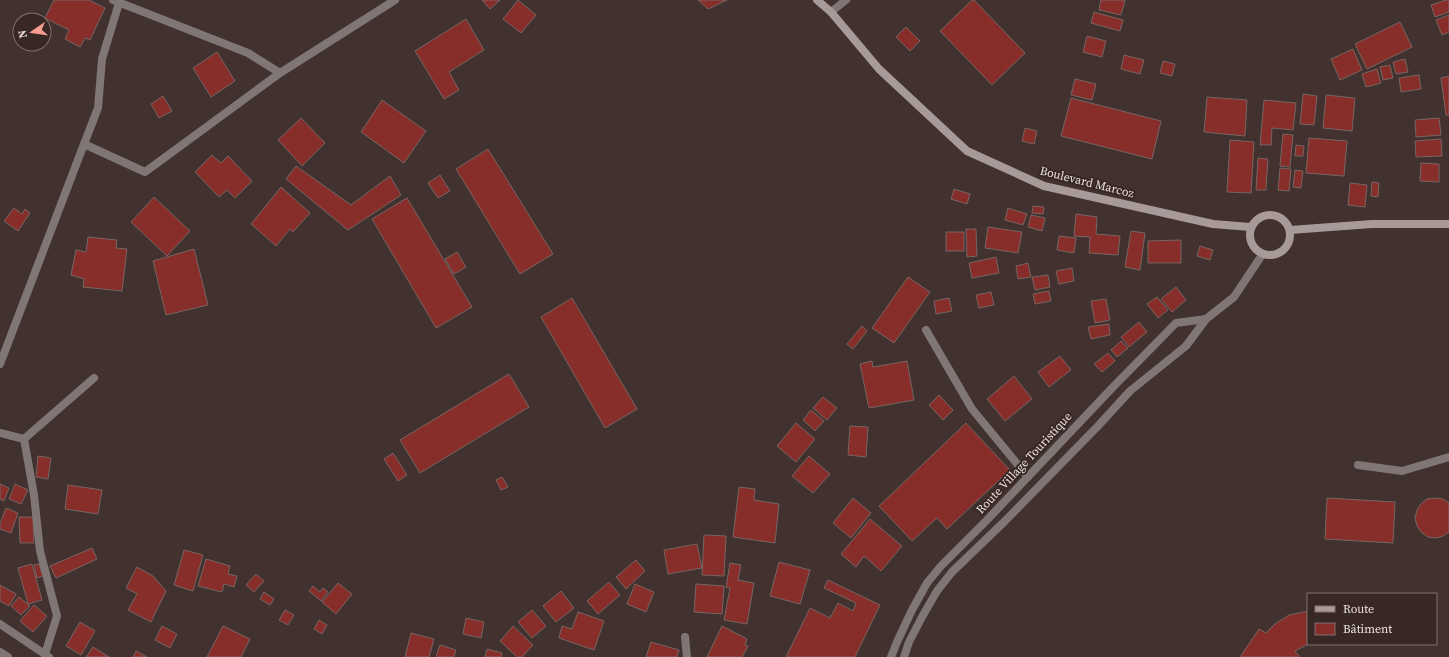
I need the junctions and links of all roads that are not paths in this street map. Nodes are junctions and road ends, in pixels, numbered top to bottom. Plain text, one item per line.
1 (395, 0) edge
2 (817, 0) edge
3 (846, 0) edge
4 (116, 1) edge
5 (831, 12) junction
6 (280, 73) junction
7 (84, 144) junction
8 (1449, 224) edge
9 (1250, 227) junction
10 (1290, 230) junction
11 (1262, 255) junction
12 (1206, 319) junction
13 (926, 330) dead end
14 (0, 364) edge
15 (94, 378) dead end
16 (0, 433) edge
17 (24, 439) junction
18 (1449, 456) edge
19 (1358, 465) dead end
20 (1028, 477) junction
21 (971, 536) junction
22 (980, 545) junction
23 (0, 624) edge
24 (685, 637) dead end
25 (0, 652) edge
26 (47, 655) edge
27 (8, 657) edge
28 (687, 657) edge
29 (891, 657) edge
30 (904, 657) edge

1 - 6 street
2 - 5 main road, Boulevard Marcoz
3 - 5 street
4 - 6 street
4 - 7 street
5 - 9 main road, Boulevard Marcoz
6 - 7 street
7 - 14 street
8 - 10 main road
9 - 10 main road
9 - 11 main road
10 - 11 main road
11 - 12 street
12 - 20 street, Route Village Touristique
12 - 22 street
13 - 20 street
15 - 17 street
16 - 17 street
17 - 26 street
18 - 19 street
20 - 21 street, Route Village Touristique
21 - 22 street
21 - 29 street, Route Village Touristique
22 - 30 street
23 - 26 street
24 - 28 street
25 - 27 street

